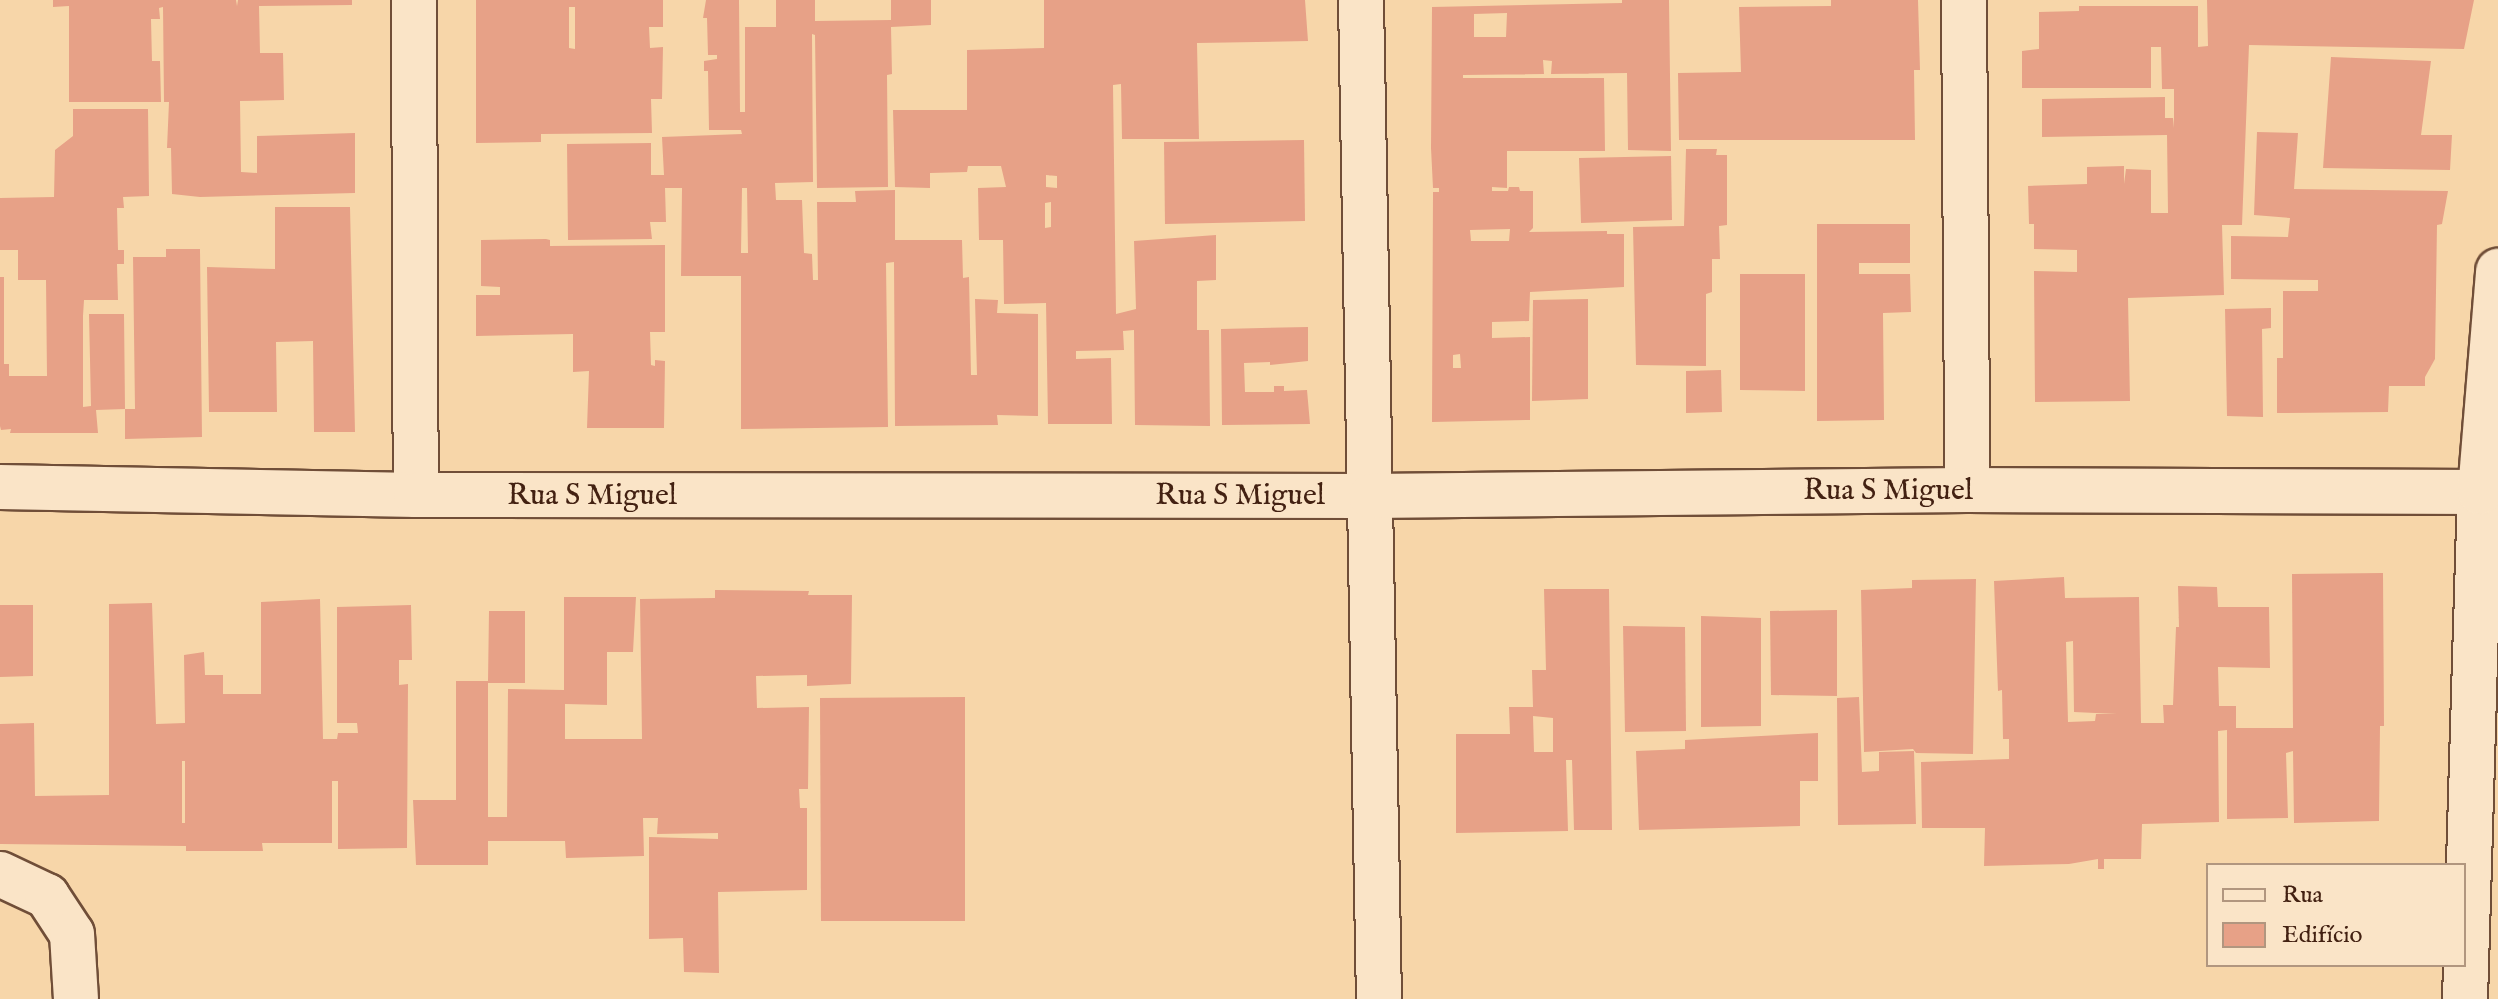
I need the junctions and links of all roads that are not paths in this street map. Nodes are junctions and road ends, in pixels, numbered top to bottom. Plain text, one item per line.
1 (414, 0) edge
2 (1361, 0) edge
3 (1964, 0) edge
4 (2498, 271) edge
5 (0, 487) edge
6 (1967, 490) junction
7 (2480, 492) junction
8 (416, 495) junction
9 (1371, 496) junction
10 (0, 874) edge
11 (2466, 965) edge
12 (2466, 967) edge
13 (76, 999) edge
14 (1379, 999) edge
15 (2465, 999) edge

1 - 8 street
2 - 9 street
3 - 6 street
4 - 7 street
5 - 8 street, Rua S Miguel
6 - 7 street, Rua S Miguel
6 - 9 street, Rua S Miguel
7 - 11 street
8 - 9 street, Rua S Miguel
9 - 14 street
10 - 13 street
12 - 15 street

